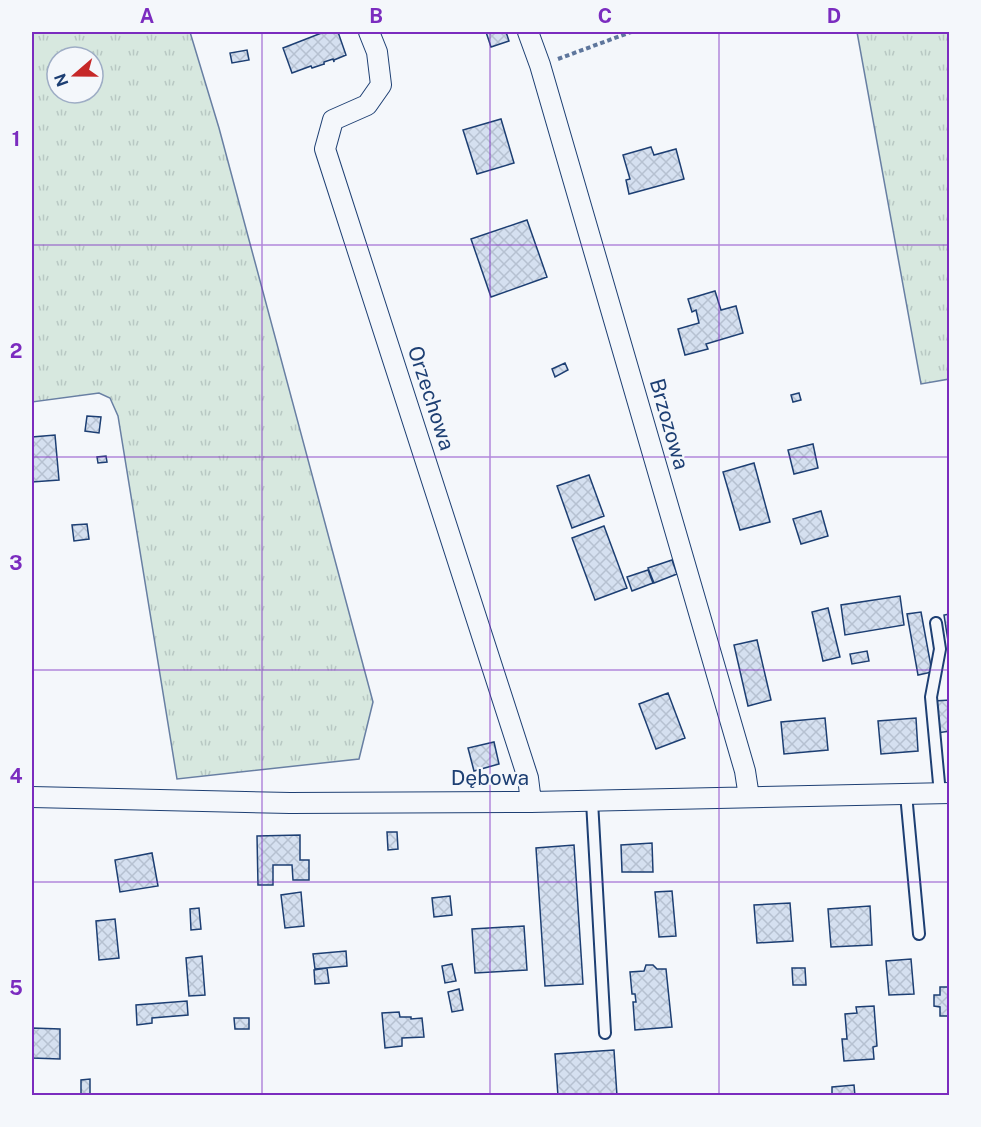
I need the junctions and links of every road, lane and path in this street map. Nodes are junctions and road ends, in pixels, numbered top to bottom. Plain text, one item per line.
1 (369, 32) edge
2 (528, 32) edge
3 (631, 32) edge
4 (540, 65) junction
5 (936, 623) dead end
6 (906, 794) junction
7 (945, 794) edge
8 (32, 797) edge
9 (749, 797) junction
10 (592, 801) junction
11 (531, 802) junction
12 (919, 934) dead end
13 (605, 1034) dead end

1 - 11 street, Orzechowa
2 - 4 street, Brzozowa
3 - 4 path
4 - 9 street, Brzozowa
5 - 7 lane
6 - 7 street, Dębowa
6 - 9 street, Dębowa
6 - 12 lane
8 - 11 street, Dębowa
9 - 10 street, Dębowa
10 - 11 street, Dębowa
10 - 13 lane

